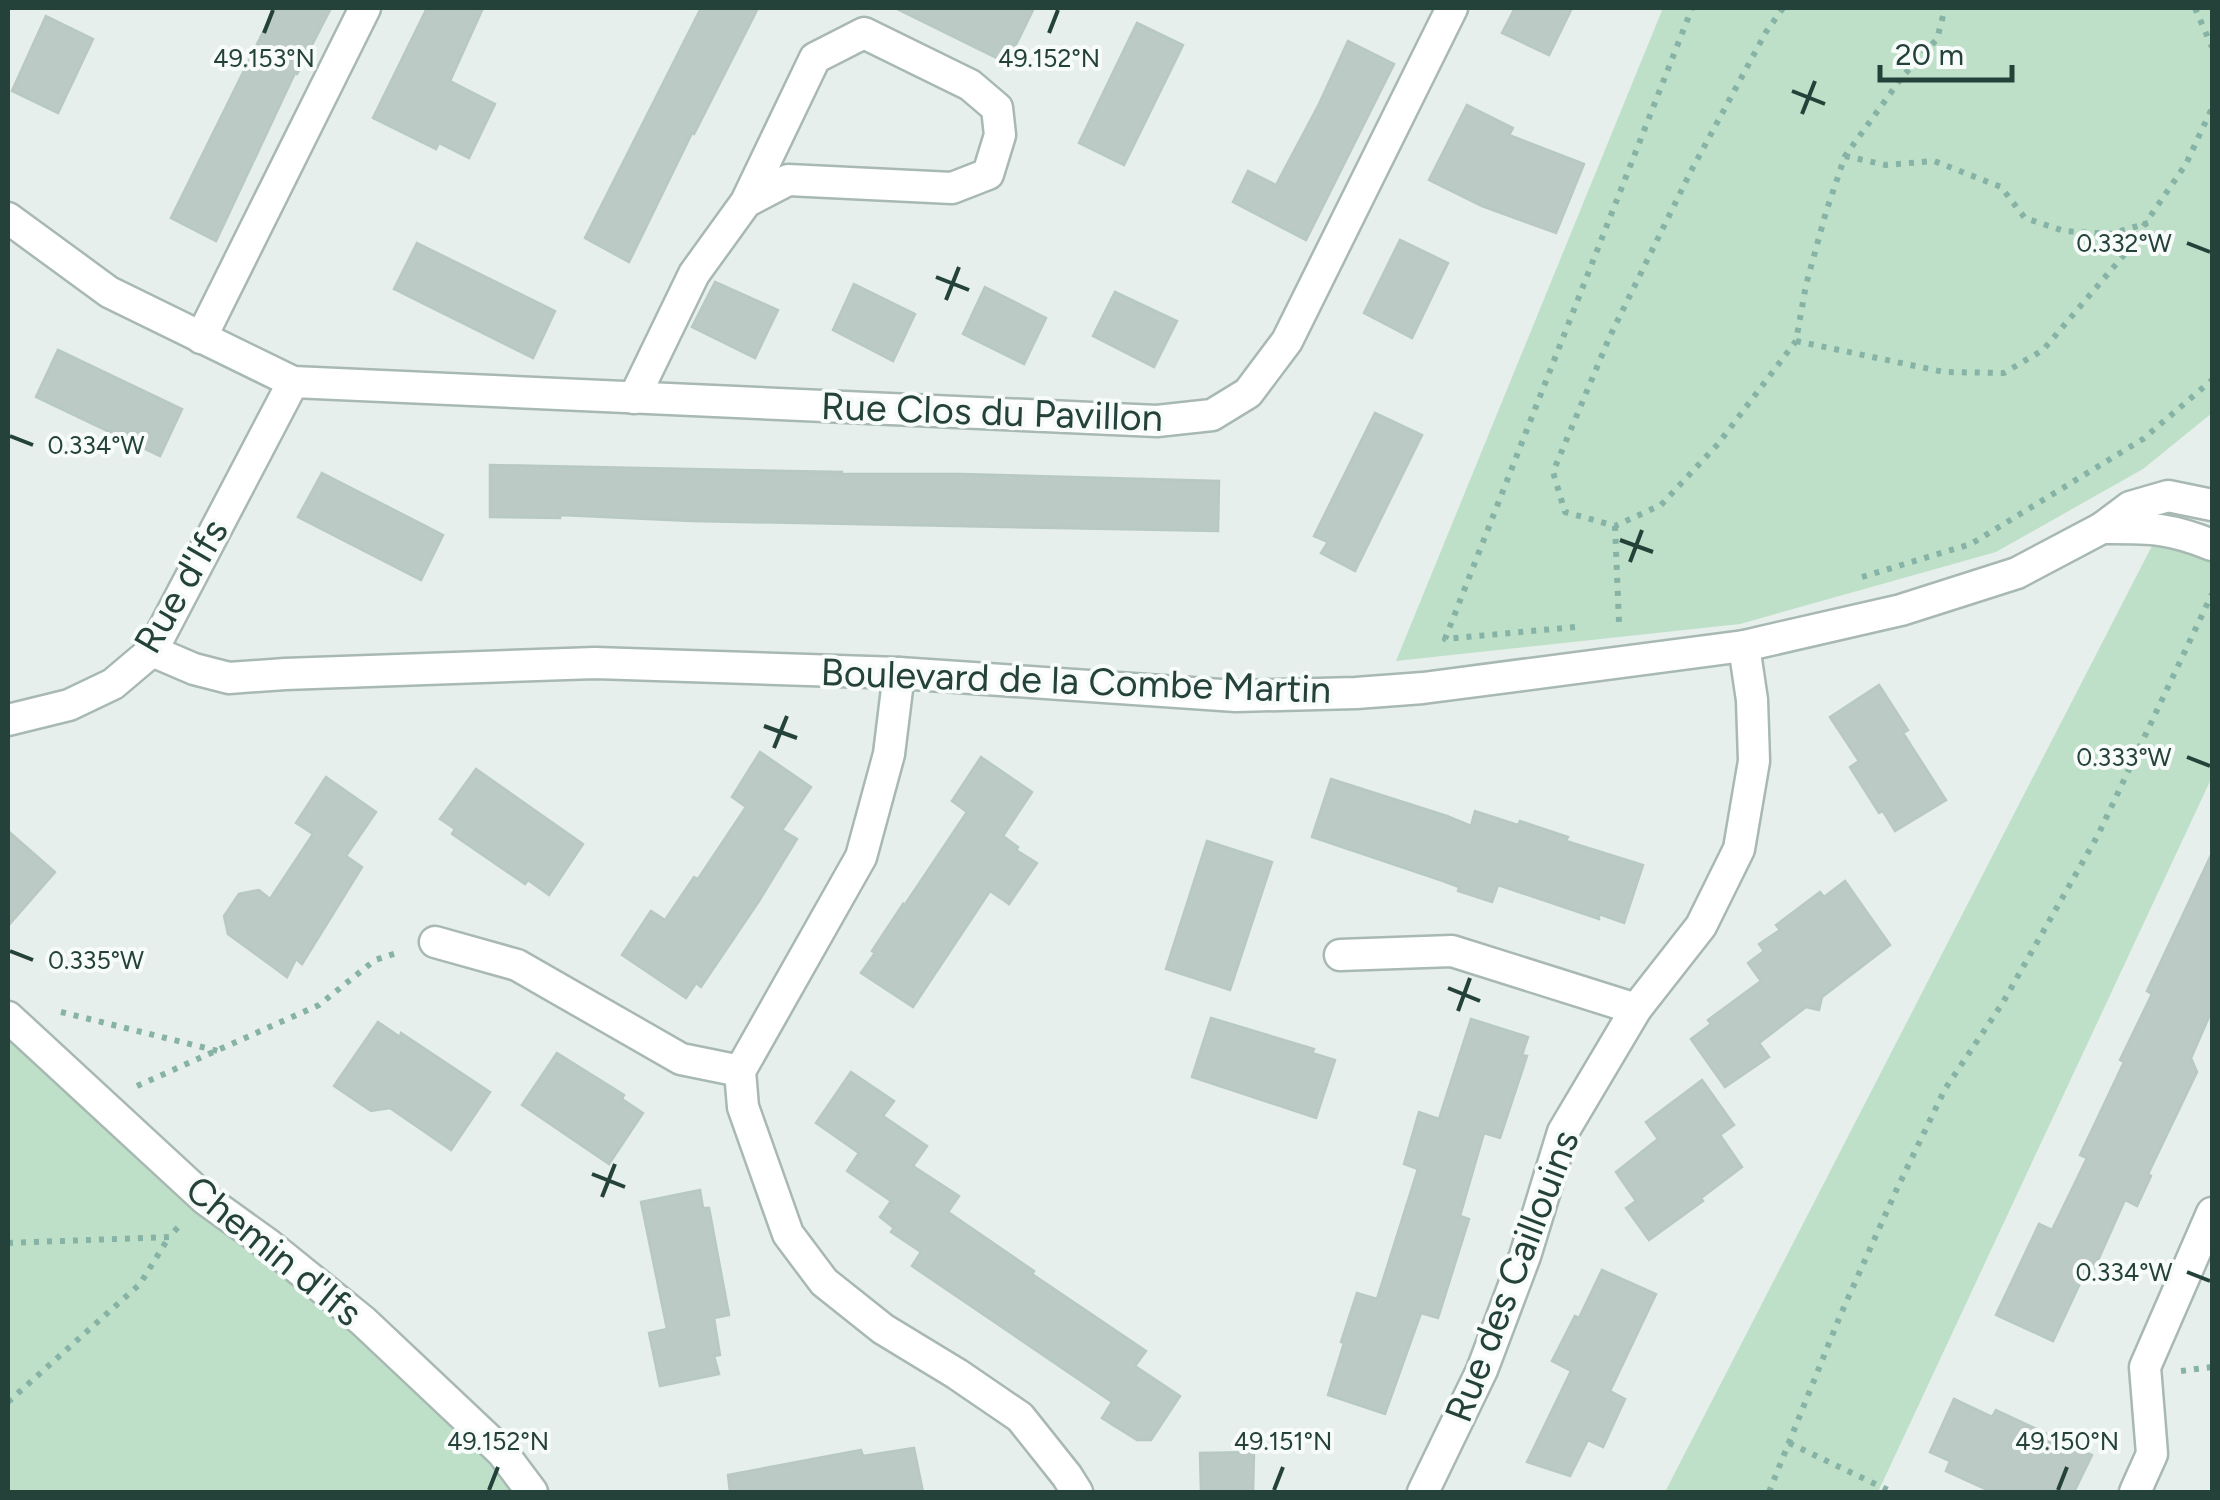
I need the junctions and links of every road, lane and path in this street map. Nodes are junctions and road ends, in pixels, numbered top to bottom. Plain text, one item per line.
1 (365, 8) edge
2 (1452, 8) edge
3 (1692, 8) edge
4 (1783, 8) edge
5 (1944, 8) edge
6 (2195, 8) edge
7 (2212, 47) edge
8 (2212, 108) edge
9 (1845, 156) junction
10 (746, 202) junction
11 (8, 218) edge
12 (2148, 223) junction
13 (200, 338) junction
14 (1796, 341) junction
15 (2212, 380) edge
16 (294, 382) junction
17 (634, 398) junction
18 (2212, 505) edge
19 (1615, 526) junction
20 (2102, 528) junction
21 (2212, 546) edge
22 (1859, 578) dead end
23 (2212, 594) edge
24 (1620, 622) dead end
25 (1581, 626) dead end
26 (1744, 646) junction
27 (152, 651) junction
28 (899, 673) junction
29 (8, 720) edge
30 (435, 942) joint
31 (1340, 955) dead end
32 (46, 1008) dead end
33 (1636, 1010) junction
34 (8, 1017) edge
35 (220, 1051) junction
36 (740, 1071) junction
37 (99, 1103) junction
38 (205, 1199) junction
39 (2212, 1213) edge
40 (169, 1238) junction
41 (8, 1243) edge
42 (8, 1402) edge
43 (1788, 1443) junction
44 (532, 1492) edge
45 (1077, 1492) edge
46 (1423, 1492) edge
47 (1769, 1492) edge
48 (1892, 1492) edge
49 (2135, 1492) edge

1 - 13 street
2 - 17 street, Rue Clos du Pavillon
3 - 25 path
4 - 19 path
5 - 9 path
6 - 7 path
8 - 12 path
9 - 12 path
9 - 14 path
10 - 10 street
10 - 17 street
11 - 13 street
12 - 14 path
13 - 16 street
14 - 19 path
15 - 22 path
16 - 17 street, Rue Clos du Pavillon
16 - 27 street, Rue d'Ifs
18 - 20 street, Boulevard de la Combe Martin
19 - 24 path
20 - 21 street, Boulevard de la Combe Martin
20 - 26 street, Boulevard de la Combe Martin
23 - 43 path
26 - 28 street, Boulevard de la Combe Martin
26 - 33 street, Rue des Caillouins
27 - 28 street, Boulevard de la Combe Martin
27 - 29 street, Rue d'Ifs
28 - 36 street
30 - 35 path
30 - 36 street
31 - 33 street
32 - 35 path
33 - 46 street, Rue des Caillouins
34 - 37 street, Chemin d'Ifs
35 - 37 path
36 - 45 street
37 - 38 street, Chemin d'Ifs
38 - 40 path
38 - 44 street, Chemin d'Ifs
39 - 49 street
40 - 41 path
40 - 42 path
43 - 47 path
43 - 48 path

